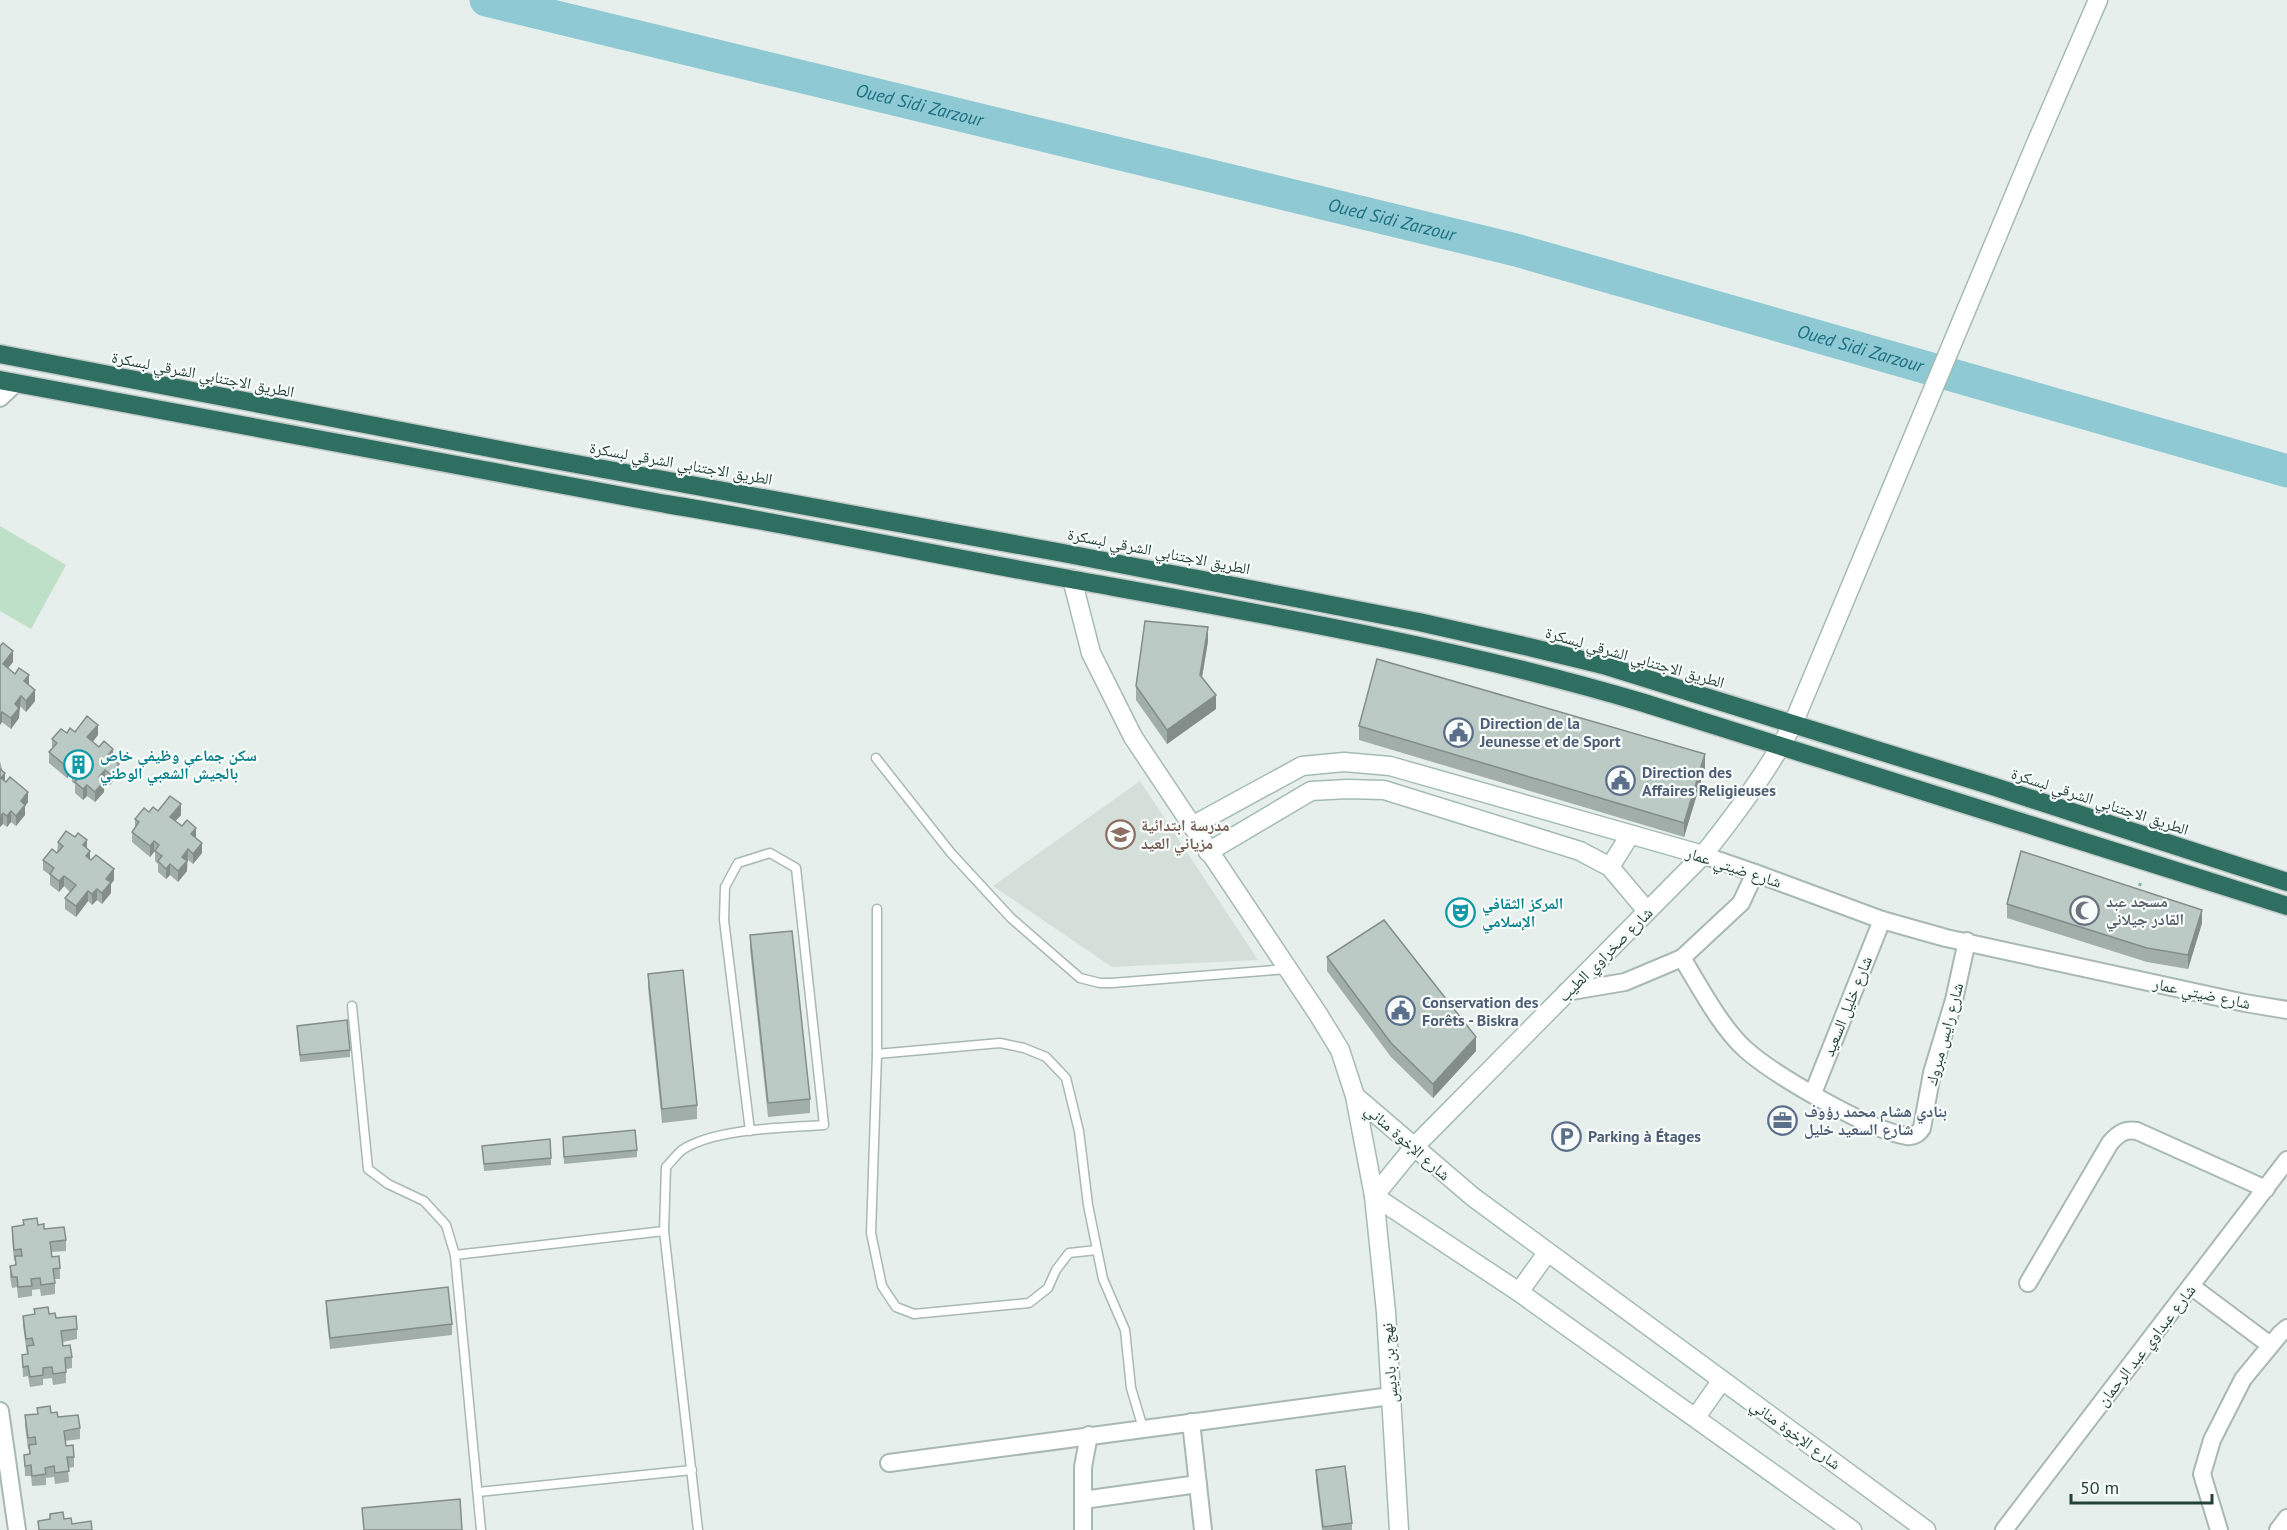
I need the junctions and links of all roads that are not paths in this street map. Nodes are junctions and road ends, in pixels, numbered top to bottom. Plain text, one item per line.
1 (2098, 0) edge
2 (0, 354) edge
3 (8, 381) edge
4 (0, 398) edge
5 (1072, 579) junction
6 (1793, 724) junction
7 (1781, 746) junction
8 (876, 758) dead end
9 (1390, 766) junction
10 (1384, 790) junction
11 (1192, 826) junction
12 (1630, 835) junction
13 (1209, 852) junction
14 (1703, 855) junction
15 (1610, 867) junction
16 (1755, 873) junction
17 (2287, 882) edge
18 (2287, 906) edge
19 (877, 909) dead end
20 (1647, 911) junction
21 (1882, 920) junction
22 (1967, 941) junction
23 (1682, 958) junction
24 (1287, 969) junction
25 (1566, 992) junction
26 (352, 1006) dead end
27 (2287, 1010) edge
28 (877, 1054) junction
29 (1813, 1093) junction
30 (1355, 1096) junction
31 (750, 1131) junction
32 (1414, 1147) junction
33 (2287, 1160) edge
34 (2266, 1189) junction
35 (1374, 1196) junction
36 (664, 1231) junction
37 (1097, 1250) junction
38 (1547, 1253) junction
39 (455, 1255) junction
40 (2028, 1283) dead end
41 (2191, 1286) junction
42 (1519, 1292) junction
43 (2287, 1328) edge
44 (2270, 1345) junction
45 (1722, 1380) junction
46 (1391, 1395) junction
47 (0, 1411) edge
48 (1696, 1417) junction
49 (1191, 1422) junction
50 (1143, 1428) junction
51 (1089, 1435) junction
52 (889, 1463) dead end
53 (692, 1470) junction
54 (1198, 1484) junction
55 (478, 1492) junction
56 (1083, 1500) junction
57 (2287, 1518) edge
58 (17, 1530) edge
59 (481, 1530) edge
60 (698, 1530) edge
61 (1083, 1530) edge
62 (1203, 1530) edge
63 (1399, 1530) edge
64 (1852, 1530) edge
65 (1926, 1530) edge
66 (2004, 1530) edge
67 (2218, 1530) edge
68 (2278, 1530) edge

1 - 6 street, شارع صخراوي الطيب
2 - 6 highway, الطريق الاجتنابي الشرقي لبسكرة
3 - 4 street
3 - 5 highway
5 - 7 highway
5 - 11 street
6 - 7 street, شارع صخراوي الطيب
6 - 17 highway, الطريق الاجتنابي الشرقي لبسكرة
7 - 14 street, شارع صخراوي الطيب
7 - 18 highway
8 - 24 lane
9 - 10 street
9 - 11 street, شارع ضيتي عمار
9 - 12 street, شارع ضيتي عمار
10 - 13 street
10 - 15 street
11 - 13 street
12 - 14 street, شارع ضيتي عمار
12 - 15 street
13 - 24 street
14 - 16 street, شارع ضيتي عمار
14 - 20 street, شارع صخراوي الطيب
15 - 20 street
16 - 21 street, شارع ضيتي عمار
16 - 23 street
19 - 28 lane
20 - 25 street, شارع صخراوي الطيب
21 - 22 street, شارع ضيتي عمار
21 - 29 street, شارع خليل السعيد
22 - 27 street, شارع ضيتي عمار
22 - 29 street, شارع رايس مبروك
23 - 25 street
23 - 29 street
24 - 30 street
25 - 32 street, شارع صخراوي الطيب
26 - 39 lane
28 - 37 lane
28 - 37 lane
30 - 32 street, شارع الإخوة مناني
30 - 35 street, شارع الإخوة مناني
31 - 31 lane
31 - 36 lane
32 - 35 street, شارع صخراوي الطيب
32 - 38 street, شارع الإخوة مناني
33 - 34 street, شارع عبداوي عبد الرحمان
34 - 40 street
34 - 41 street, شارع عبداوي عبد الرحمان
35 - 42 street
35 - 46 street, نهج بن باديس
36 - 39 lane
36 - 53 lane
37 - 50 lane
38 - 42 street
38 - 45 street, شارع الإخوة مناني
39 - 55 lane
41 - 44 street
41 - 66 street, شارع عبداوي عبد الرحمان
42 - 48 street
43 - 44 street
44 - 67 street
45 - 48 street
45 - 65 street, شارع الإخوة مناني
46 - 49 street
46 - 63 street, نهج بن باديس
47 - 58 street
48 - 64 street
49 - 50 street
49 - 54 street
50 - 51 street
51 - 52 street
51 - 56 street
53 - 55 lane
53 - 60 lane
54 - 56 street
54 - 62 street
55 - 59 lane
56 - 61 street
57 - 68 street

